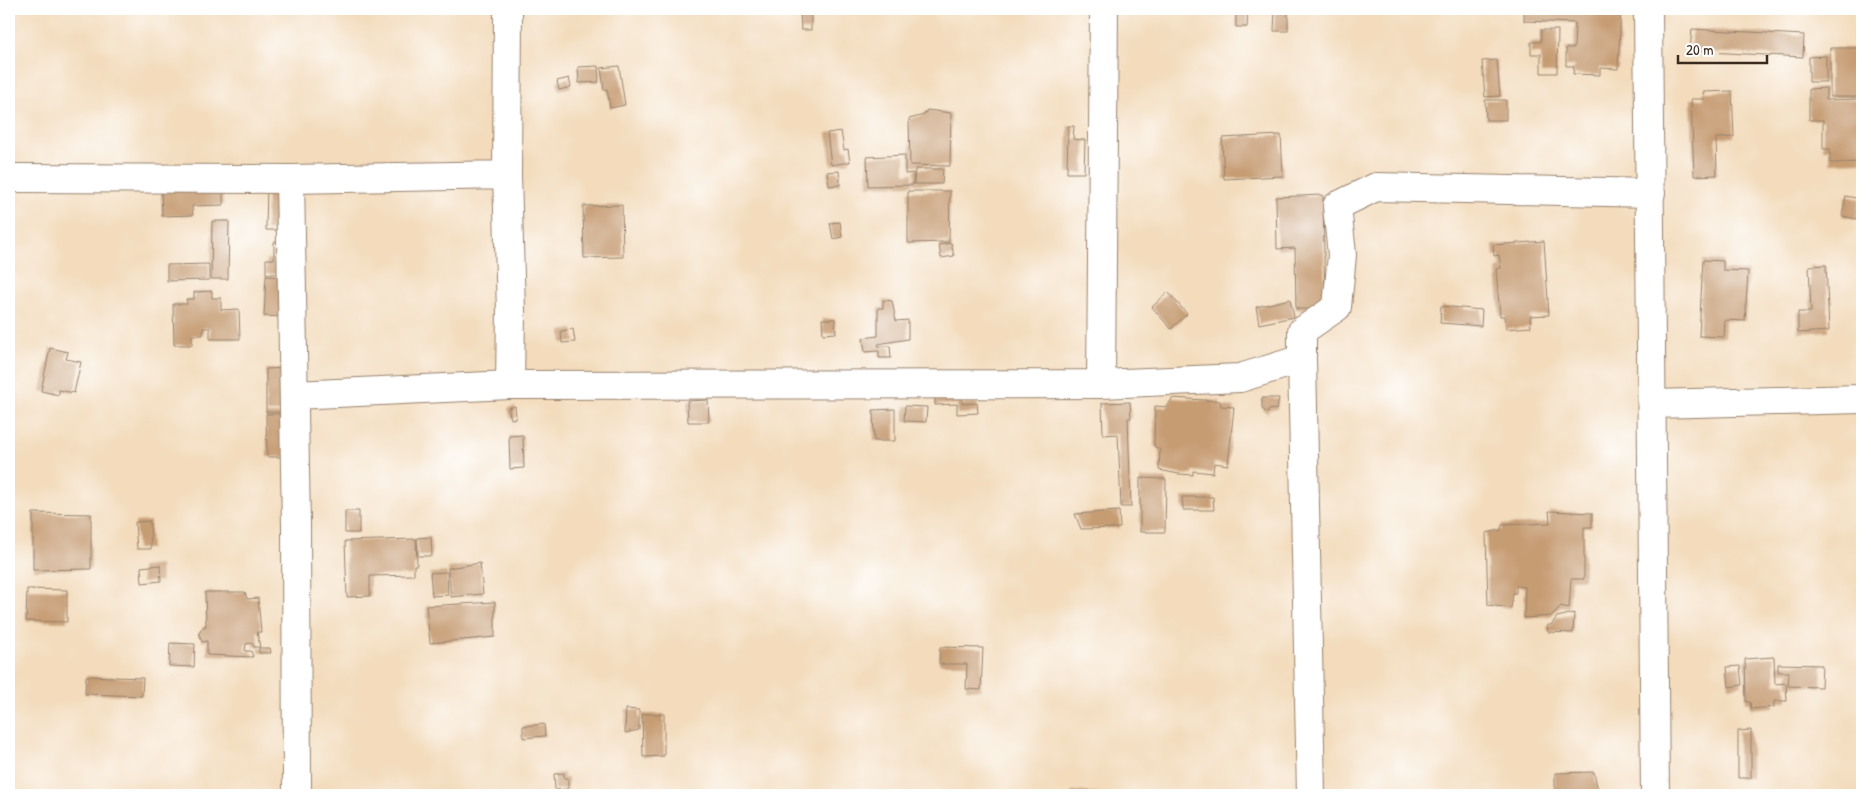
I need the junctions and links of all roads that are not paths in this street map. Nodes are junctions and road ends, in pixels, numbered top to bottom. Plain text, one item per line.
1 (508, 9) edge
2 (1104, 9) edge
3 (1648, 9) edge
4 (507, 175) junction
5 (9, 178) edge
6 (290, 179) junction
7 (1651, 193) junction
8 (1302, 359) junction
9 (1101, 384) junction
10 (510, 385) junction
11 (294, 395) junction
12 (1862, 399) edge
13 (1652, 404) junction
14 (297, 795) edge
15 (1311, 795) edge
16 (1655, 795) edge

1 - 4 street
2 - 9 street
3 - 7 street
4 - 6 street
4 - 10 street
5 - 6 street
6 - 11 street
7 - 8 street
7 - 13 street
8 - 9 street
8 - 15 street
9 - 10 street
10 - 11 street
11 - 14 street
12 - 13 street
13 - 16 street

